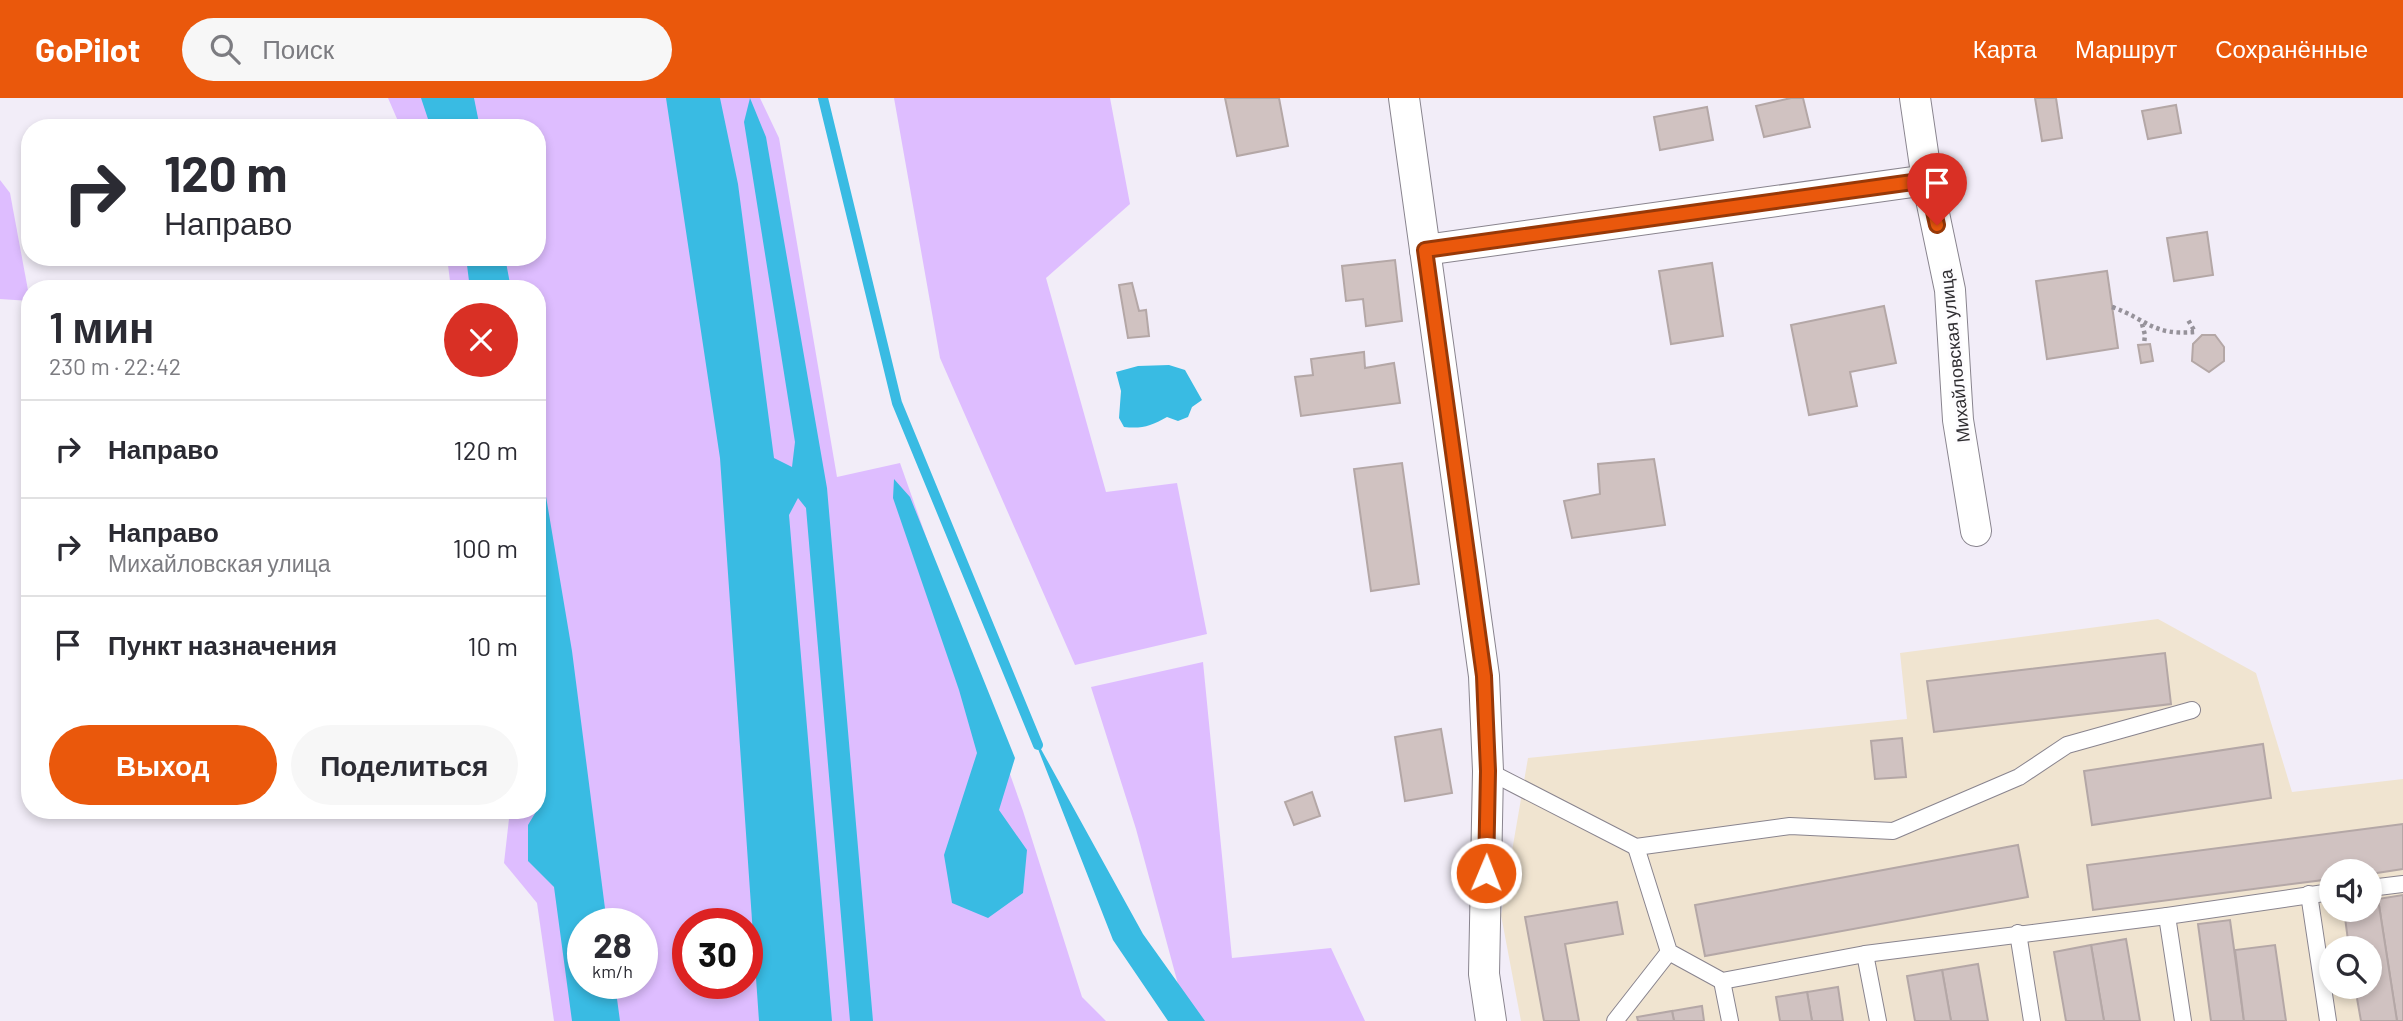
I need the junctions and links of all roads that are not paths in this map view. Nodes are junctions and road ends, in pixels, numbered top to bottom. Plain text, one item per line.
1 (1404, 98) edge
2 (1915, 98) edge
3 (1927, 180) junction
4 (1425, 250) junction
5 (1976, 531) dead end
6 (2192, 710) dead end
7 (1488, 771) junction
8 (1636, 847) junction
9 (2403, 884) edge
10 (2382, 887) edge
11 (2319, 893) edge
12 (2309, 894) junction
13 (2167, 916) junction
14 (2018, 933) junction
15 (1669, 952) junction
16 (1865, 954) junction
17 (1722, 981) junction
18 (1490, 1021) edge
19 (1615, 1021) edge
20 (1730, 1021) edge
21 (1878, 1021) edge
22 (2032, 1021) edge
23 (2183, 1021) edge
24 (2328, 1021) edge

1 - 4 street
2 - 3 street, Михайловская улица
3 - 4 street
3 - 5 street, Михайловская улица
4 - 7 street
6 - 8 lane
7 - 8 lane
7 - 18 street
8 - 15 lane
9 - 10 lane
11 - 12 lane
12 - 13 lane
12 - 24 lane
13 - 14 lane
13 - 23 lane
14 - 16 lane
14 - 22 lane
15 - 17 lane
15 - 19 lane
16 - 17 lane
16 - 21 lane
17 - 20 lane

